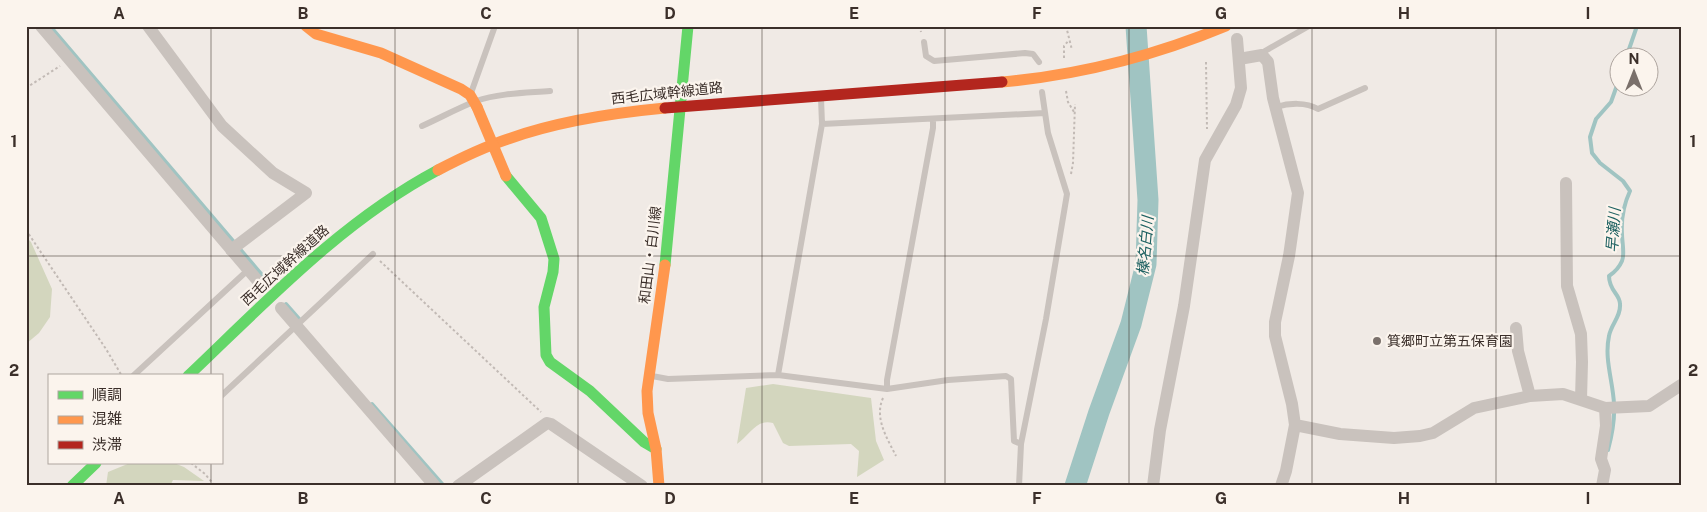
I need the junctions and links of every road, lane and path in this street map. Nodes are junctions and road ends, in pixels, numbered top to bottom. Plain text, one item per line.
1 (41, 26) edge
2 (148, 26) edge
3 (306, 26) edge
4 (494, 26) edge
5 (688, 26) edge
6 (1066, 26) edge
7 (1226, 26) edge
8 (1309, 26) edge
9 (1070, 40) junction
10 (1237, 40) dead end
11 (924, 42) dead end
12 (1072, 50) dead end
13 (1262, 55) junction
14 (1239, 59) junction
15 (70, 60) junction
16 (1064, 60) dead end
17 (1039, 62) dead end
18 (1206, 62) dead end
19 (26, 88) edge
20 (1365, 88) dead end
21 (1066, 89) dead end
22 (550, 91) dead end
23 (1042, 92) dead end
24 (820, 95) junction
25 (474, 101) junction
26 (1075, 104) dead end
27 (680, 106) junction
28 (1276, 107) junction
29 (1045, 112) junction
30 (1075, 114) junction
31 (933, 119) junction
32 (822, 124) junction
33 (422, 126) dead end
34 (1207, 131) dead end
35 (1566, 183) dead end
36 (1067, 194) junction
37 (26, 230) edge
38 (232, 250) junction
39 (373, 254) joint
40 (249, 269) junction
41 (263, 287) dead end
42 (281, 308) dead end
43 (296, 325) junction
44 (1516, 328) dead end
45 (121, 374) edge
46 (135, 374) edge
47 (190, 374) edge
48 (778, 375) junction
49 (648, 376) junction
50 (1681, 385) edge
51 (887, 389) junction
52 (222, 395) edge
53 (1530, 396) junction
54 (1580, 399) junction
55 (1611, 407) junction
56 (547, 423) junction
57 (1295, 424) junction
58 (1021, 444) junction
59 (656, 449) junction
60 (896, 456) dead end
61 (95, 464) edge
62 (192, 464) edge
63 (662, 484) edge
64 (72, 486) edge
65 (215, 486) edge
66 (435, 486) edge
67 (458, 486) edge
68 (642, 486) edge
69 (1019, 486) edge
70 (1153, 486) edge
71 (1282, 486) edge
72 (1602, 486) edge

1 - 15 street
2 - 38 street
3 - 25 main road
4 - 25 lane
5 - 27 main road, 和田山・白川線
6 - 9 path
7 - 24 main road, 西毛広域幹線道路
8 - 13 lane
9 - 12 path
9 - 16 path
10 - 14 street
11 - 17 lane
13 - 14 street
13 - 28 street
14 - 70 street
15 - 19 path
15 - 38 street
18 - 34 path
20 - 28 lane
21 - 30 path
22 - 25 lane
23 - 29 lane
24 - 27 main road, 西毛広域幹線道路
24 - 32 lane
25 - 33 lane
25 - 59 main road, bridge
26 - 30 path
27 - 47 main road, 西毛広域幹線道路
27 - 49 main road, 和田山・白川線
28 - 57 street
29 - 31 lane
29 - 36 lane
30 - 36 path
31 - 32 lane
31 - 51 lane
32 - 48 lane
35 - 54 street
36 - 58 lane
37 - 45 path
38 - 40 street
39 - 43 lane
39 - 56 path
40 - 41 street
40 - 46 lane
42 - 43 street
43 - 52 lane
43 - 66 street
44 - 53 street
48 - 49 lane
48 - 51 lane
49 - 59 main road, 和田山・白川線
50 - 55 street
51 - 58 lane
51 - 60 path
53 - 54 street
53 - 57 street
54 - 55 street
55 - 72 street
56 - 67 street
56 - 68 street
57 - 71 street
58 - 69 lane
59 - 63 main road, 和田山・白川線
61 - 64 main road
62 - 65 path

